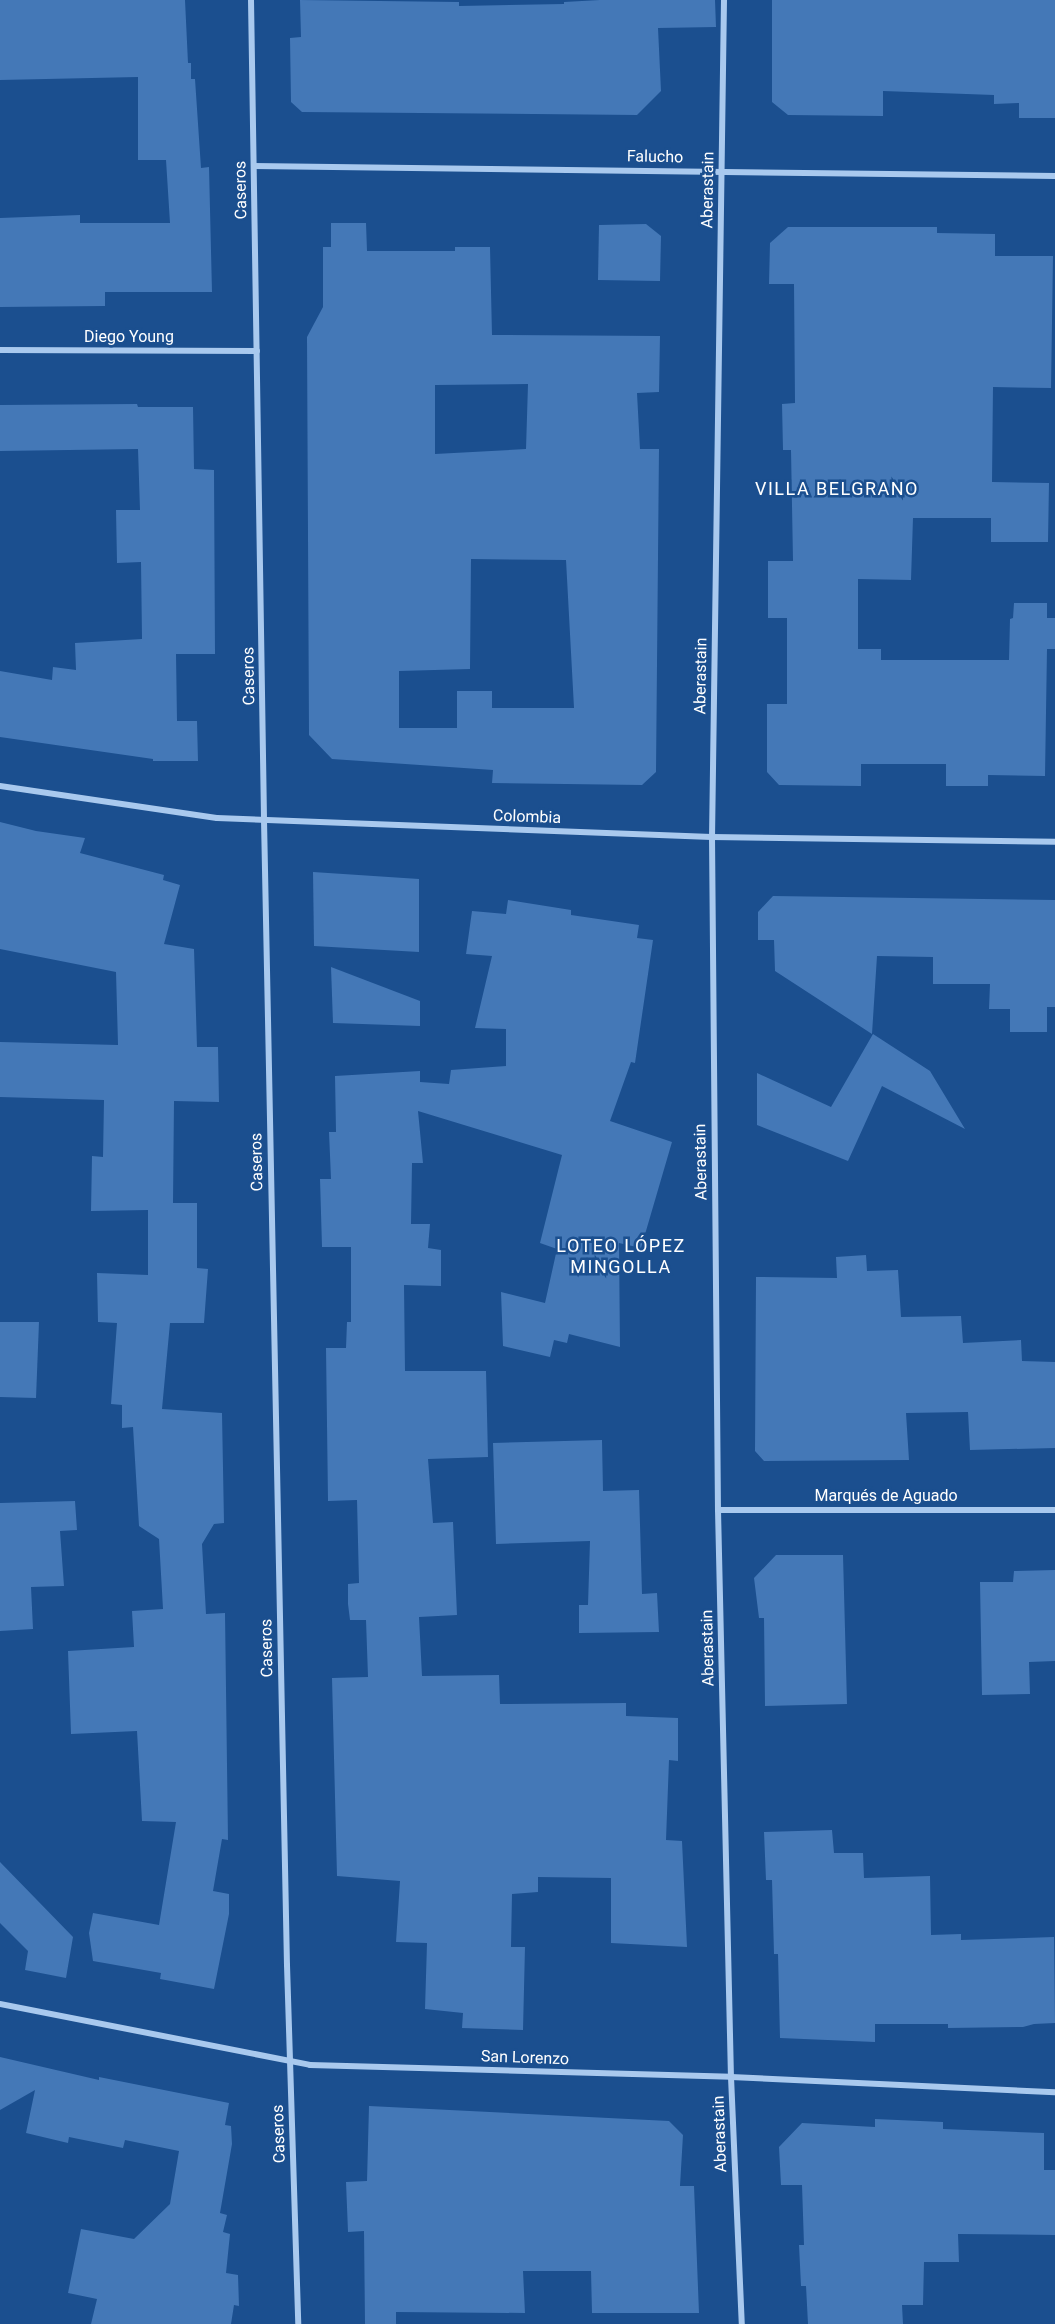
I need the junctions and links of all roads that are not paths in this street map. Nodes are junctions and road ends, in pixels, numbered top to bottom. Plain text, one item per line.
1 (251, 0) edge
2 (724, 0) edge
3 (254, 166) junction
4 (722, 172) junction
5 (1055, 176) edge
6 (0, 350) edge
7 (257, 351) junction
8 (0, 786) edge
9 (264, 820) junction
10 (712, 837) junction
11 (1055, 842) edge
12 (718, 1510) junction
13 (1055, 1510) edge
14 (0, 2004) edge
15 (290, 2061) junction
16 (731, 2077) junction
17 (1055, 2092) edge
18 (298, 2324) edge
19 (742, 2324) edge

1 - 3 street, Caseros
2 - 4 street, Aberastain
3 - 4 street, Falucho
3 - 7 street, Caseros
4 - 5 street, Falucho
4 - 10 street, Aberastain
6 - 7 street, Diego Young
7 - 9 street, Caseros
8 - 9 street, Colombia
9 - 10 street, Colombia
9 - 15 street, Caseros
10 - 11 street, Colombia
10 - 12 street, Aberastain
12 - 13 street, Marqués de Aguado
12 - 16 street, Aberastain
14 - 15 street, San Lorenzo
15 - 16 street, San Lorenzo
15 - 18 street, Caseros
16 - 17 street, San Lorenzo
16 - 19 street, Aberastain

